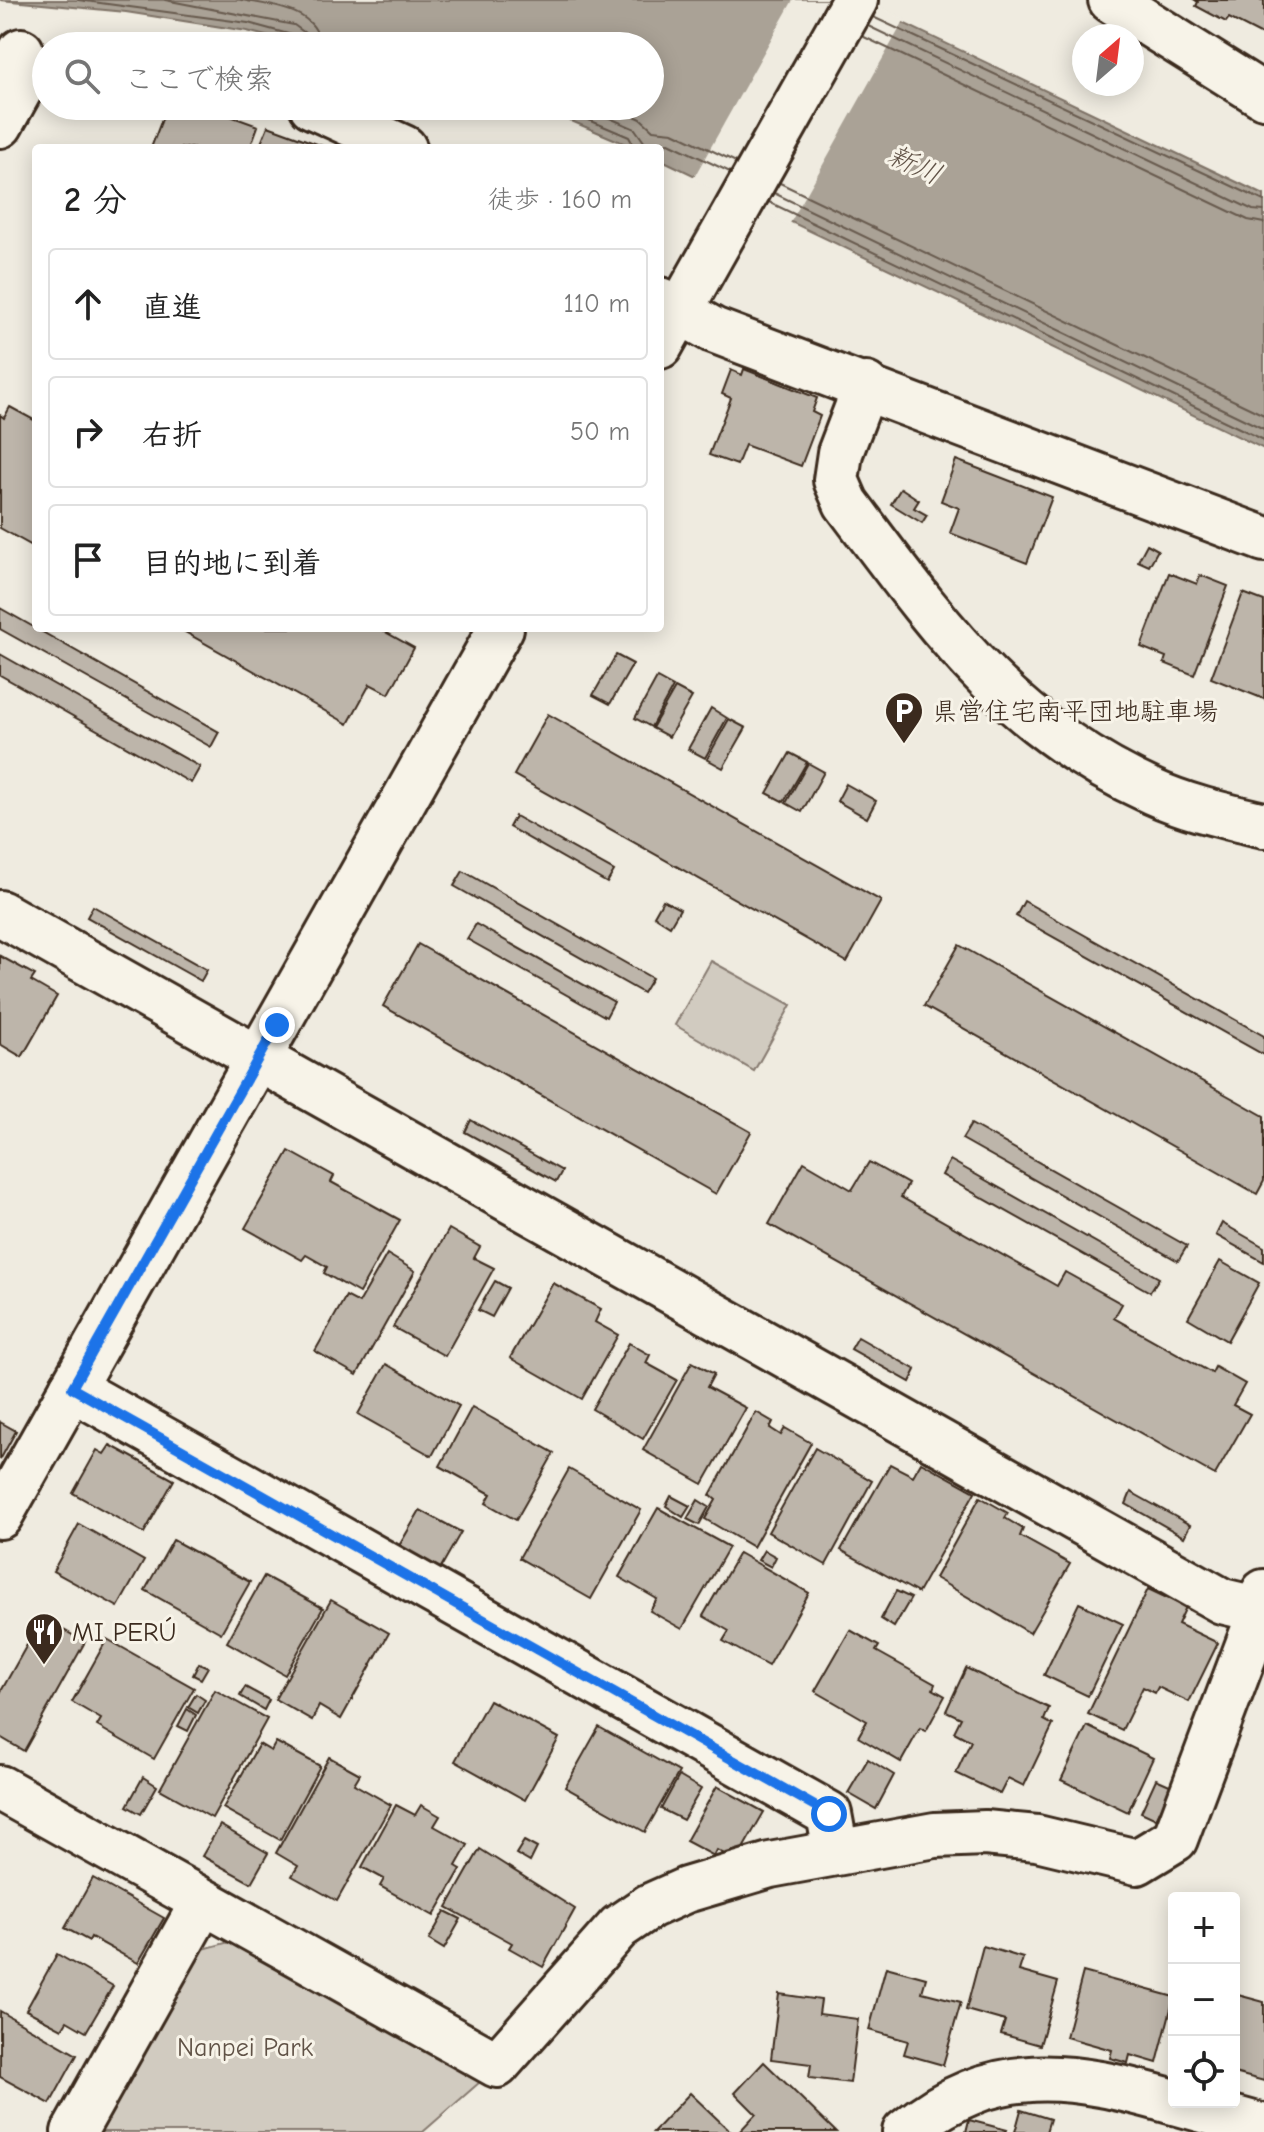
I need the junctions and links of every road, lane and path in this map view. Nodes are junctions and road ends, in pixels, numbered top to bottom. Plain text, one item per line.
1 (855, 0) edge
2 (1111, 0) edge
3 (22, 51) edge
4 (1264, 96) edge
5 (343, 120) edge
6 (0, 125) edge
7 (395, 144) edge
8 (666, 319) edge
9 (866, 385) junction
10 (1264, 539) edge
11 (499, 632) edge
12 (1264, 825) edge
13 (0, 913) edge
14 (258, 1058) junction
15 (72, 1388) junction
16 (0, 1516) edge
17 (1262, 1601) edge
18 (0, 1788) edge
19 (836, 1852) junction
20 (203, 1902) junction
21 (1168, 2101) edge
22 (1196, 2108) edge
23 (1264, 2127) edge
24 (74, 2132) edge
25 (905, 2132) edge

1 - 8 street
2 - 4 street
3 - 6 street
5 - 7 street
8 - 9 street
9 - 10 street
9 - 12 street
11 - 14 street
13 - 14 street
14 - 15 street
14 - 17 street
15 - 16 street
15 - 19 street
17 - 19 street
18 - 20 street
19 - 20 street
20 - 24 street
21 - 25 street
22 - 23 street

